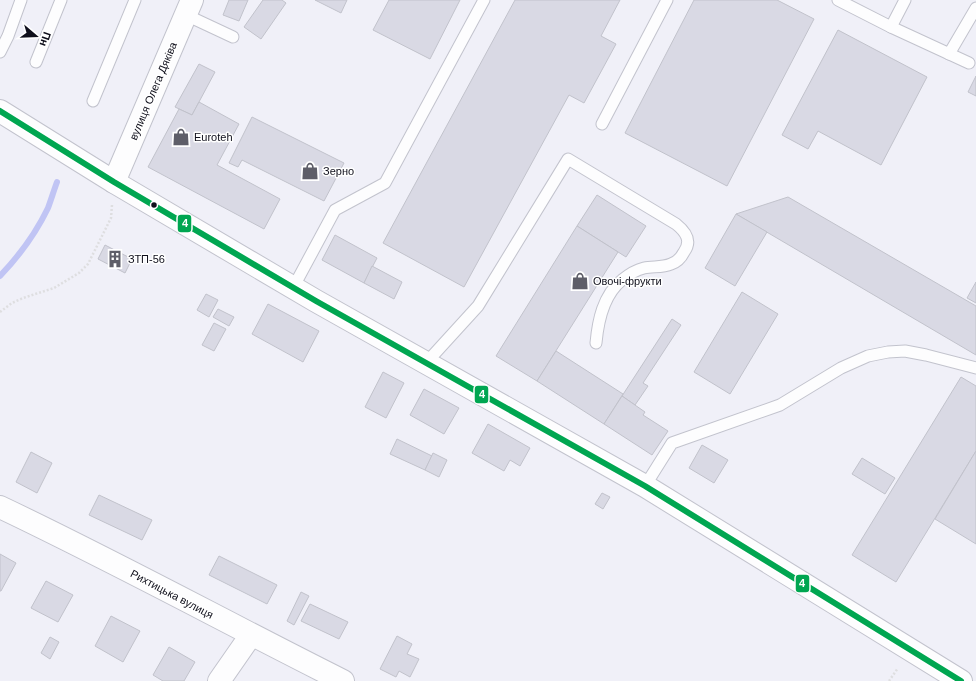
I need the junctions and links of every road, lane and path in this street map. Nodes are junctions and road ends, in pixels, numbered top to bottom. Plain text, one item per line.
1 (21, 0) edge
2 (61, 0) edge
3 (135, 0) edge
4 (484, 0) edge
5 (667, 0) edge
6 (838, 0) edge
7 (905, 0) edge
8 (189, 8) edge
9 (976, 8) edge
10 (891, 27) junction
11 (233, 37) dead end
12 (0, 52) edge
13 (949, 54) junction
14 (36, 62) dead end
15 (969, 63) dead end
16 (93, 101) dead end
17 (0, 111) edge
18 (602, 124) dead end
19 (114, 182) junction
20 (293, 288) junction
21 (0, 312) edge
22 (596, 343) dead end
23 (426, 363) junction
24 (976, 368) edge
25 (645, 486) junction
26 (0, 507) edge
27 (250, 634) junction
28 (219, 681) edge
29 (343, 681) edge
30 (961, 681) edge

1 - 12 lane
2 - 14 lane
3 - 16 lane
4 - 20 lane
5 - 18 lane
6 - 10 lane
7 - 10 lane
8 - 11 lane
8 - 19 street, вулиця Олега Дяківа
9 - 13 lane
10 - 13 lane
13 - 15 lane
17 - 19 street
19 - 20 street
19 - 21 path
20 - 23 street
22 - 23 lane
23 - 25 street
24 - 25 lane
25 - 30 street
26 - 27 street, Рихтицька вулиця
27 - 28 street
27 - 29 street, Рихтицька вулиця

